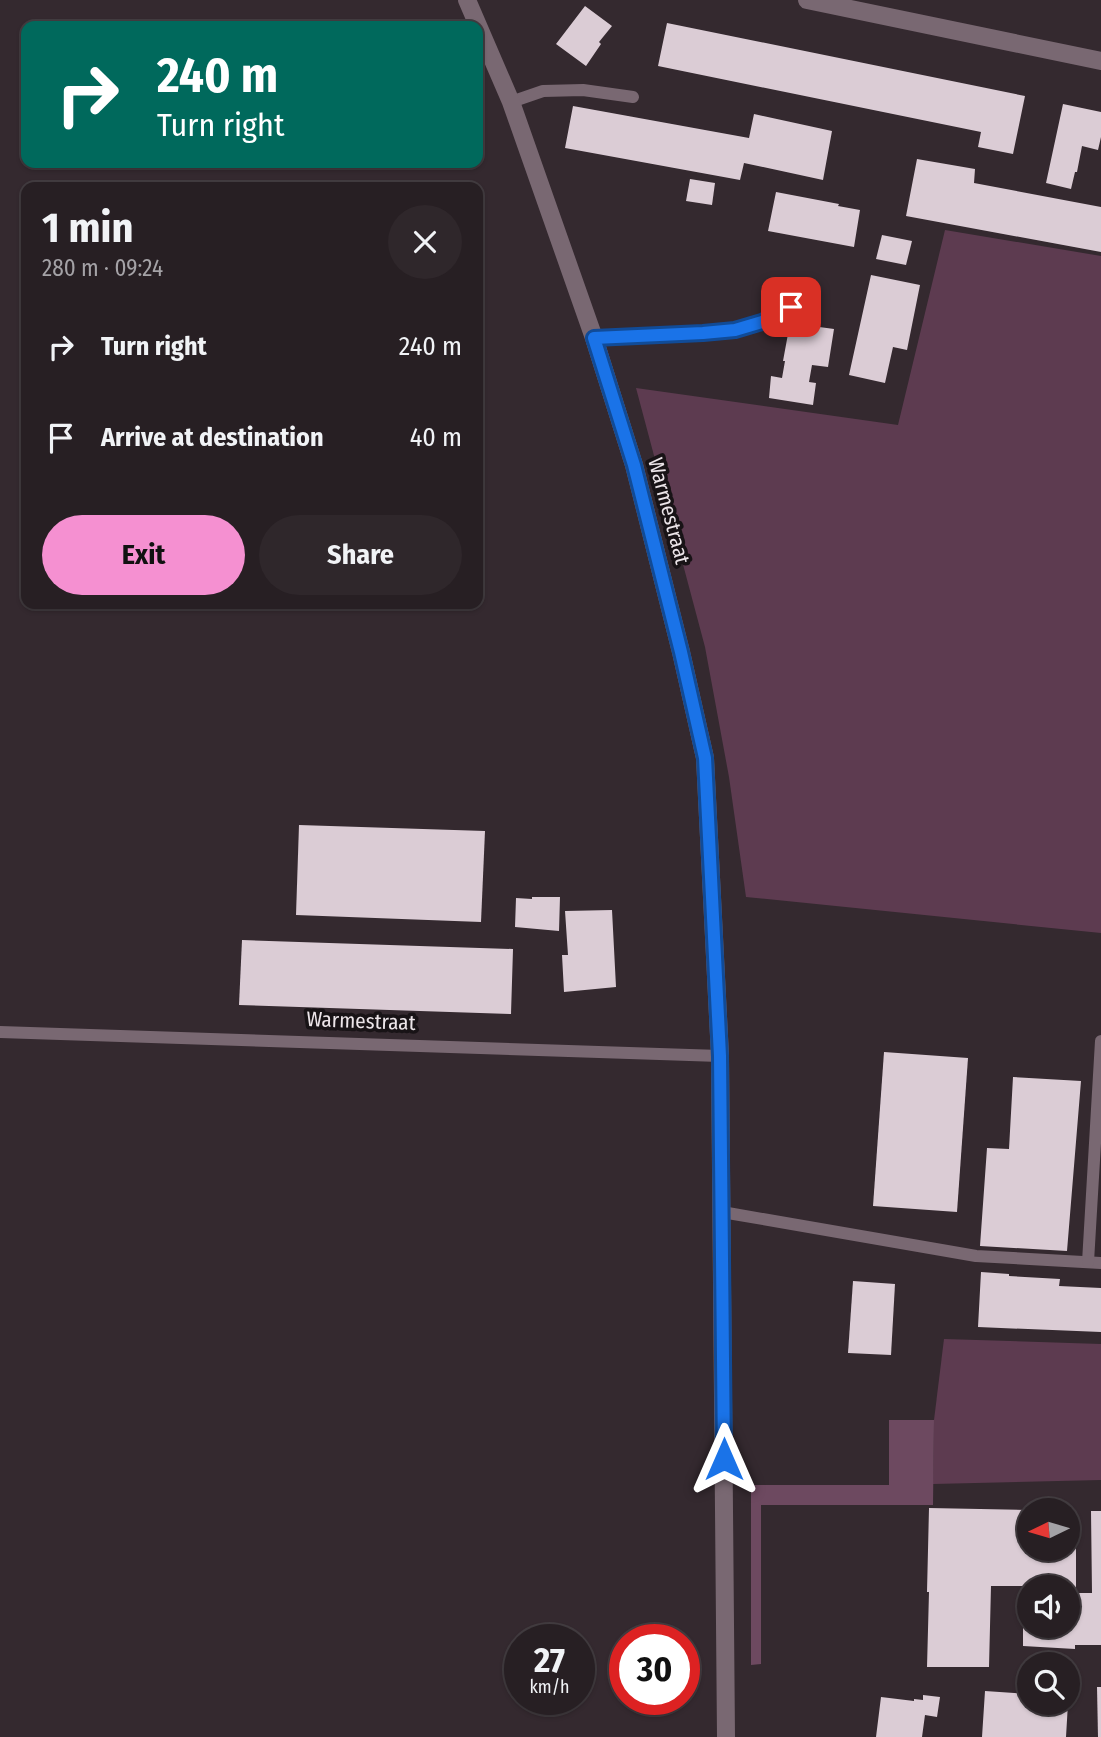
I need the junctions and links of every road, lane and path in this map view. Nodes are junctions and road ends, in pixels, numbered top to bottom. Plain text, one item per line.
1 (467, 0) edge
2 (807, 0) edge
3 (476, 21) edge
4 (483, 38) edge
5 (1101, 61) edge
6 (634, 97) dead end
7 (510, 102) junction
8 (805, 292) dead end
9 (594, 338) junction
10 (0, 1032) edge
11 (1101, 1041) edge
12 (720, 1056) junction
13 (722, 1212) junction
14 (1094, 1262) edge
15 (726, 1737) edge

1 - 3 street, Warmestraat
2 - 5 street
4 - 7 street, Warmestraat
6 - 7 lane
7 - 9 street, Warmestraat
8 - 9 lane
9 - 12 street, Warmestraat
10 - 12 lane, Warmestraat
11 - 14 lane
12 - 13 street, Warmestraat
13 - 14 lane
13 - 15 street, Warmestraat

